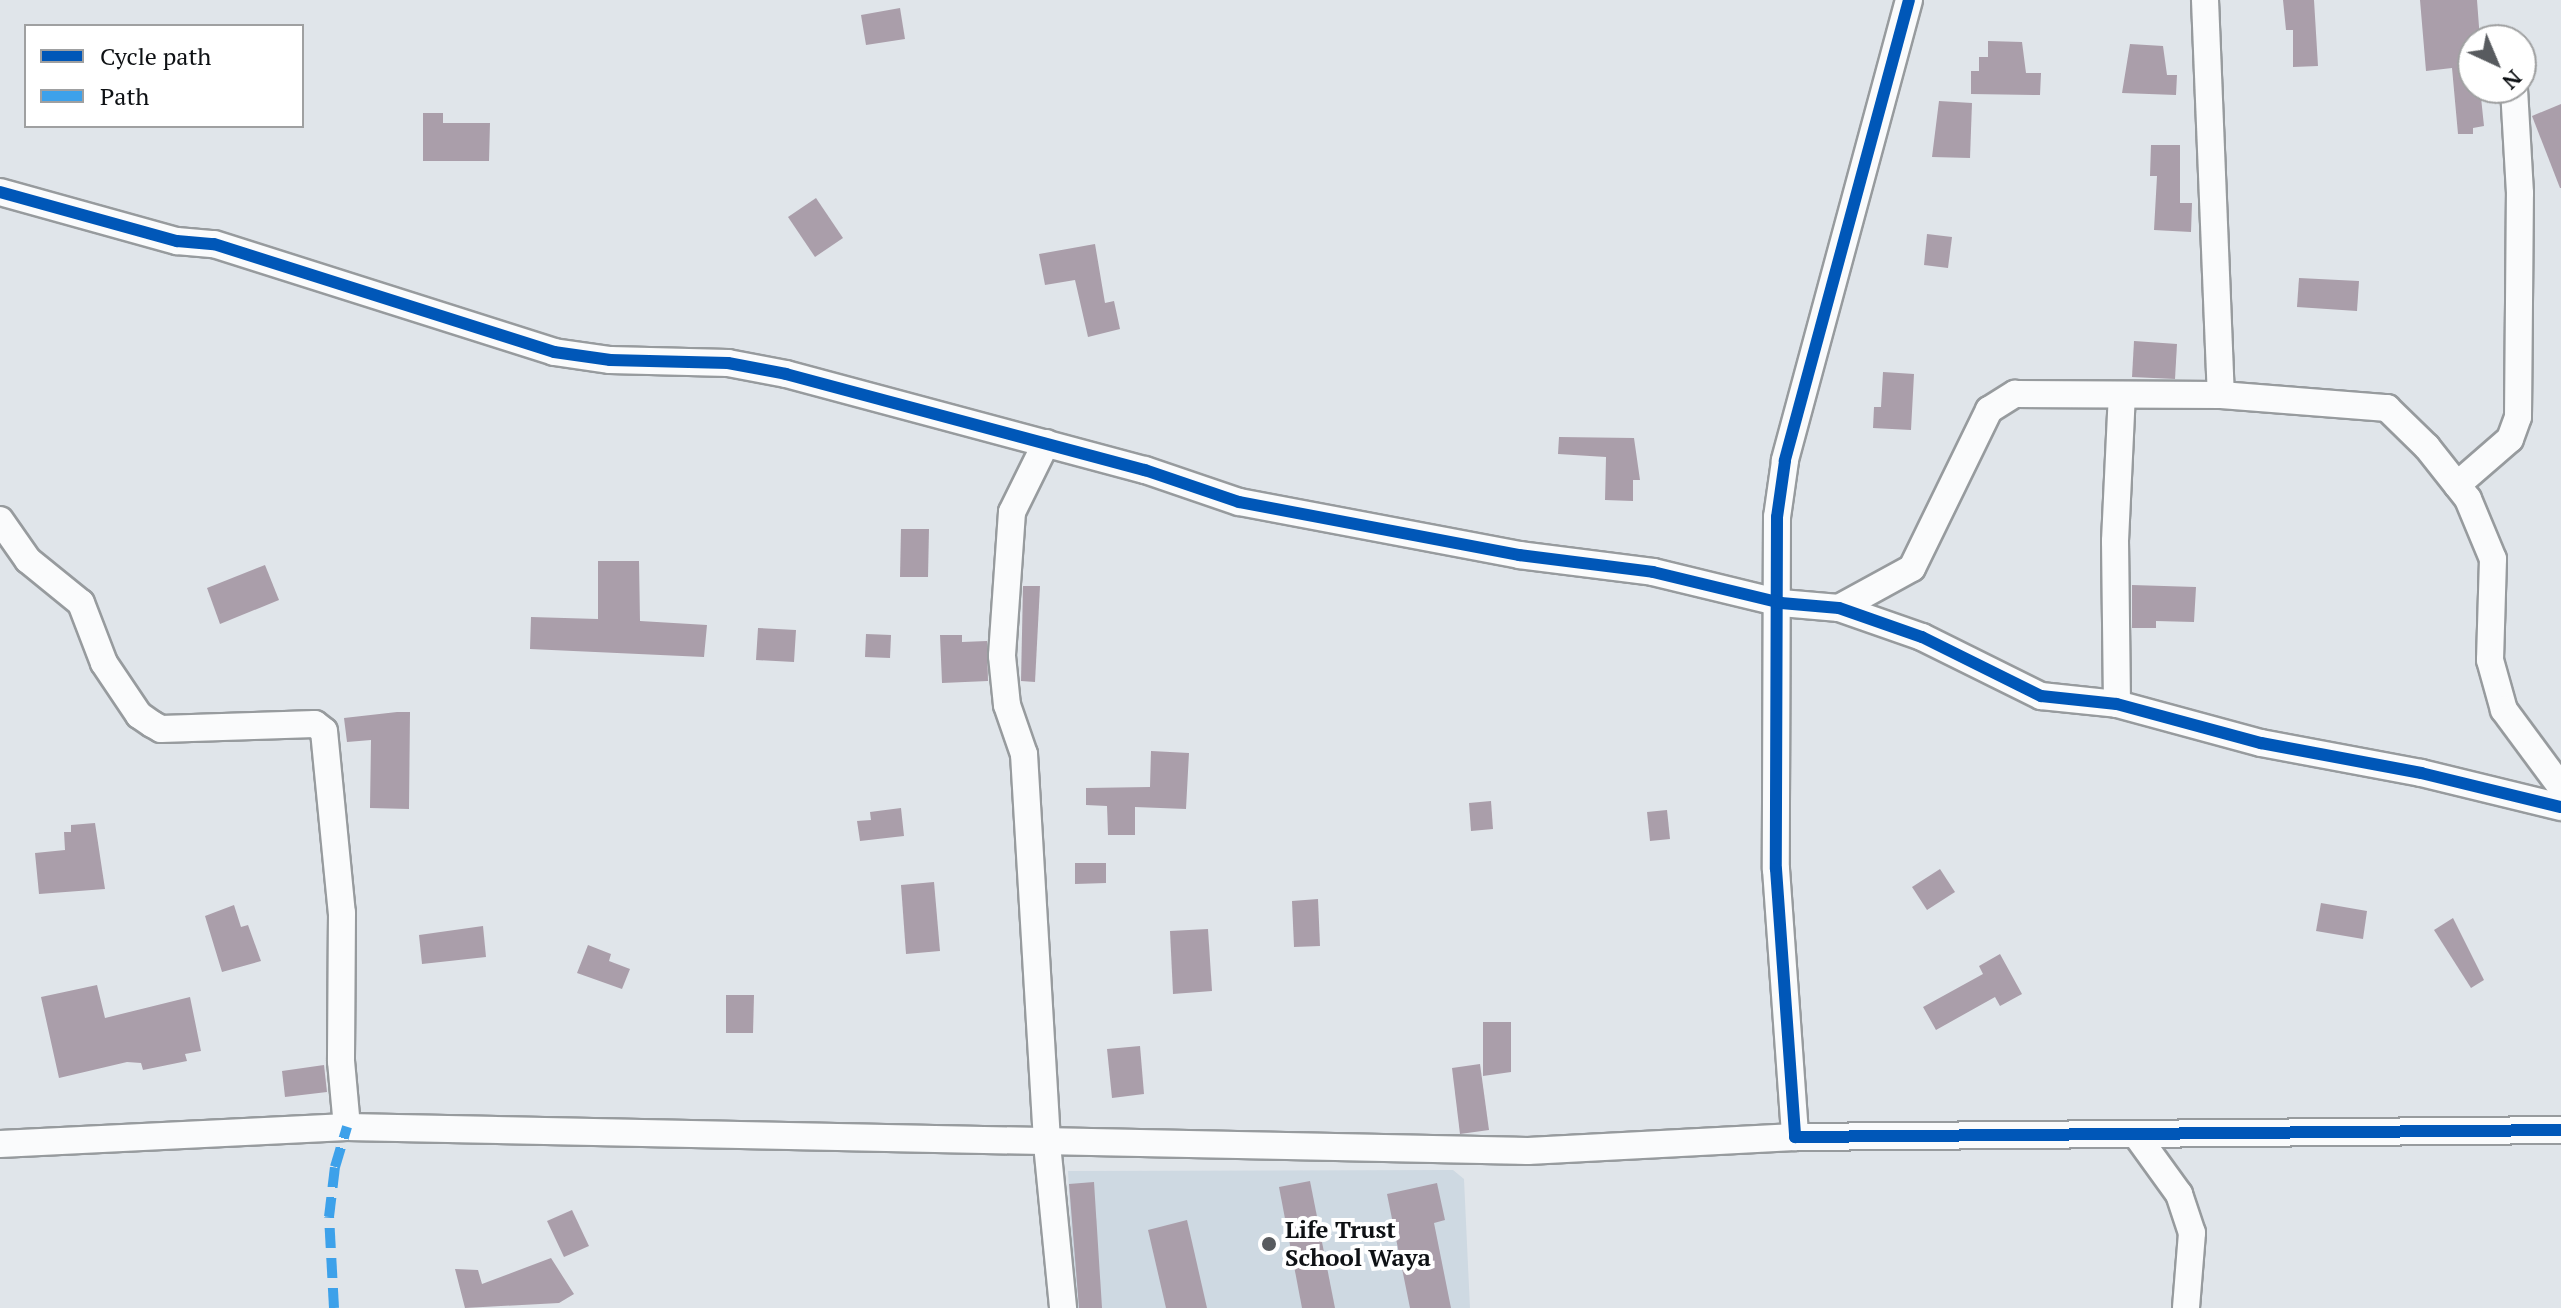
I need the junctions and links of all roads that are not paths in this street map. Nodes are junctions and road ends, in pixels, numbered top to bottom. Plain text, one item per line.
1 (1909, 0) edge
2 (2205, 0) edge
3 (2515, 104) edge
4 (0, 192) edge
5 (2122, 395) junction
6 (2221, 395) junction
7 (1046, 443) junction
8 (2457, 485) junction
9 (0, 520) edge
10 (1781, 603) junction
11 (1839, 608) junction
12 (2117, 704) junction
13 (2561, 787) edge
14 (2561, 807) edge
15 (347, 1127) junction
16 (2561, 1130) edge
17 (2137, 1136) junction
18 (1795, 1137) junction
19 (0, 1144) edge
20 (1047, 1144) junction
21 (1063, 1308) edge
22 (2186, 1308) edge

1 - 10 street
2 - 6 street
3 - 8 street
4 - 7 street
5 - 6 street
5 - 11 street
5 - 12 street
6 - 8 street
7 - 10 street
7 - 20 street
8 - 13 street
9 - 15 street
10 - 11 street
10 - 18 street
11 - 12 street
12 - 14 street
15 - 19 street
15 - 20 street
16 - 17 street
17 - 18 street
17 - 22 street
18 - 20 street
20 - 21 street

